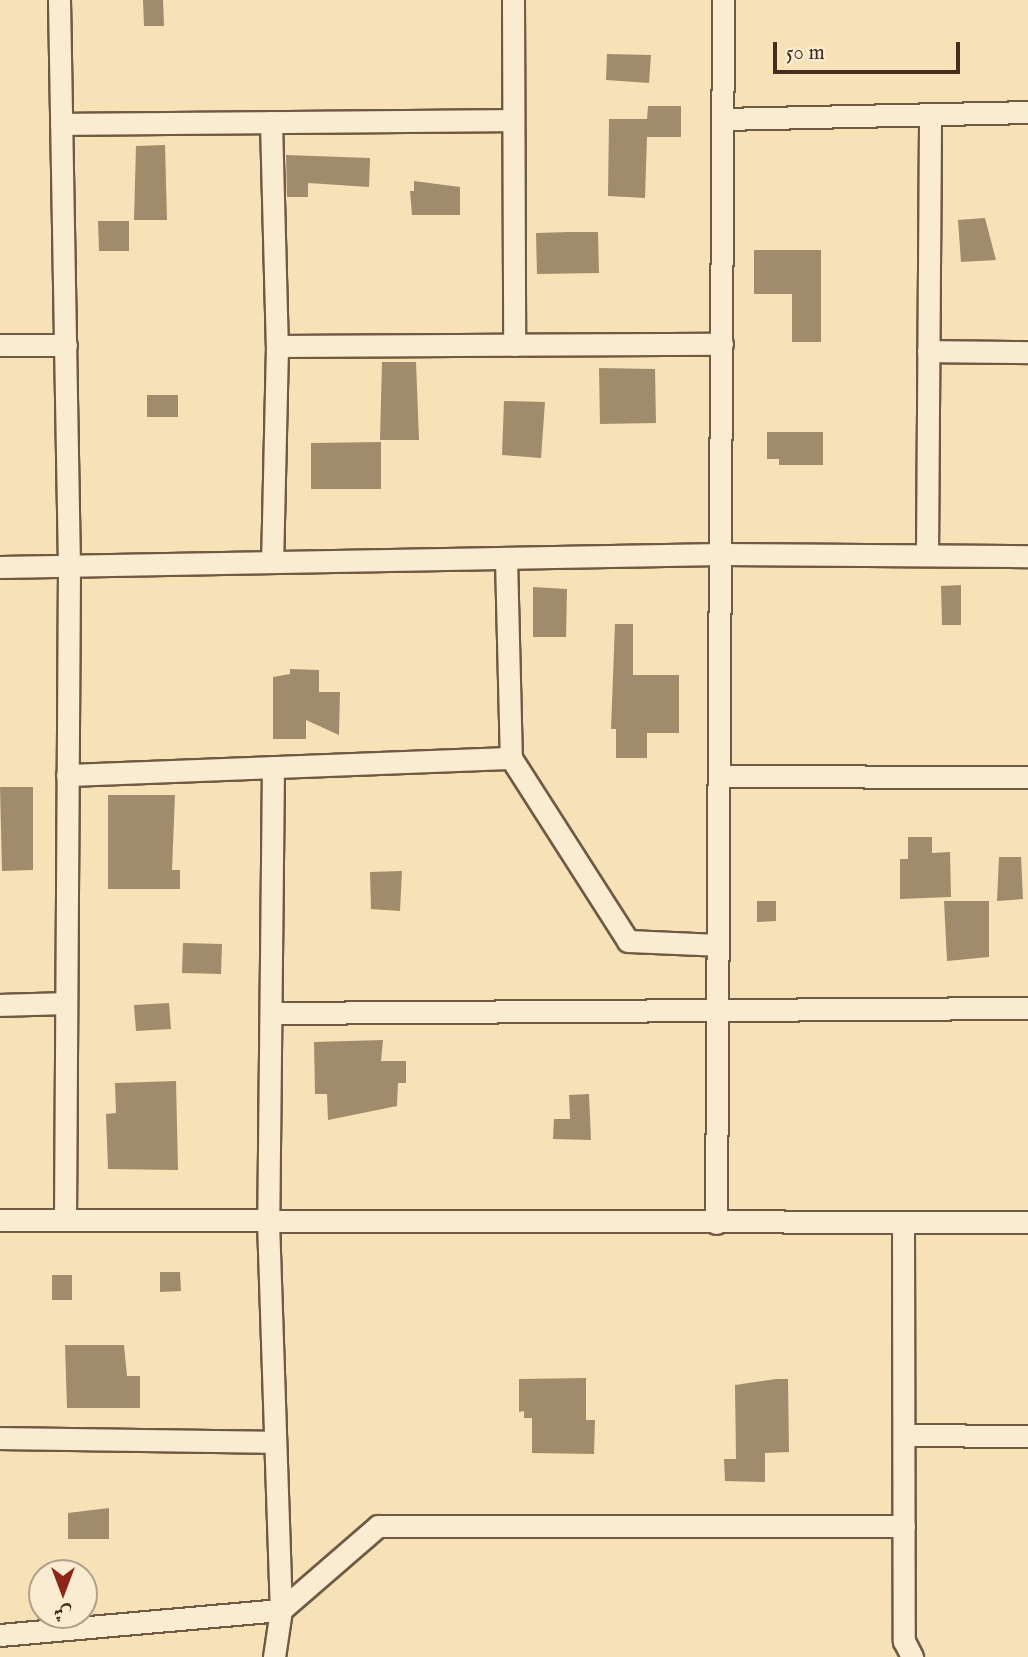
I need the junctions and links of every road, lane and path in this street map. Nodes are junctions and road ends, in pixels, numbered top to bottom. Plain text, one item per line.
1 (59, 0) edge
2 (513, 0) edge
3 (723, 0) edge
4 (1028, 111) edge
5 (930, 114) junction
6 (722, 119) junction
7 (513, 120) junction
8 (271, 122) junction
9 (61, 124) junction
10 (722, 344) junction
11 (0, 345) edge
12 (66, 345) junction
13 (514, 345) junction
14 (277, 346) junction
15 (928, 351) junction
16 (1028, 352) edge
17 (721, 554) junction
18 (927, 555) junction
19 (1028, 556) edge
20 (506, 558) junction
21 (272, 562) junction
22 (69, 566) junction
23 (0, 567) edge
24 (511, 758) junction
25 (274, 767) junction
26 (67, 775) junction
27 (719, 776) junction
28 (1028, 777) edge
29 (718, 945) junction
30 (66, 1003) junction
31 (0, 1005) edge
32 (1028, 1008) edge
33 (717, 1009) junction
34 (271, 1013) junction
35 (0, 1220) edge
36 (65, 1220) junction
37 (268, 1221) junction
38 (716, 1223) junction
39 (903, 1223) junction
40 (1028, 1223) edge
41 (906, 1435) junction
42 (1028, 1436) edge
43 (0, 1438) edge
44 (275, 1442) junction
45 (904, 1526) junction
46 (281, 1610) junction
47 (0, 1635) edge
48 (274, 1657) edge
49 (912, 1657) edge

1 - 9 street
2 - 7 street
3 - 6 street
4 - 5 street
5 - 6 street
5 - 15 street
6 - 10 street
7 - 8 street
7 - 13 street
8 - 9 street
8 - 14 street
9 - 12 street
10 - 13 street
10 - 17 street
11 - 12 street
12 - 22 street
13 - 14 street
14 - 21 street
15 - 16 street
15 - 18 street
17 - 18 street
17 - 20 street
17 - 27 street
18 - 19 street
20 - 21 street
20 - 24 street
21 - 22 street
22 - 23 street
22 - 26 street
24 - 25 street
24 - 29 street
25 - 26 street
25 - 34 street
26 - 30 street
27 - 28 street
27 - 29 street
29 - 33 street
30 - 31 street
30 - 36 street
32 - 33 street
33 - 34 street
33 - 38 street
34 - 37 street
35 - 36 street
36 - 37 street
37 - 38 street
37 - 44 street
38 - 39 street
39 - 40 street
39 - 41 street
41 - 42 street
41 - 45 street
43 - 44 street
44 - 46 street
45 - 46 street
45 - 49 street
46 - 47 street
46 - 48 street

